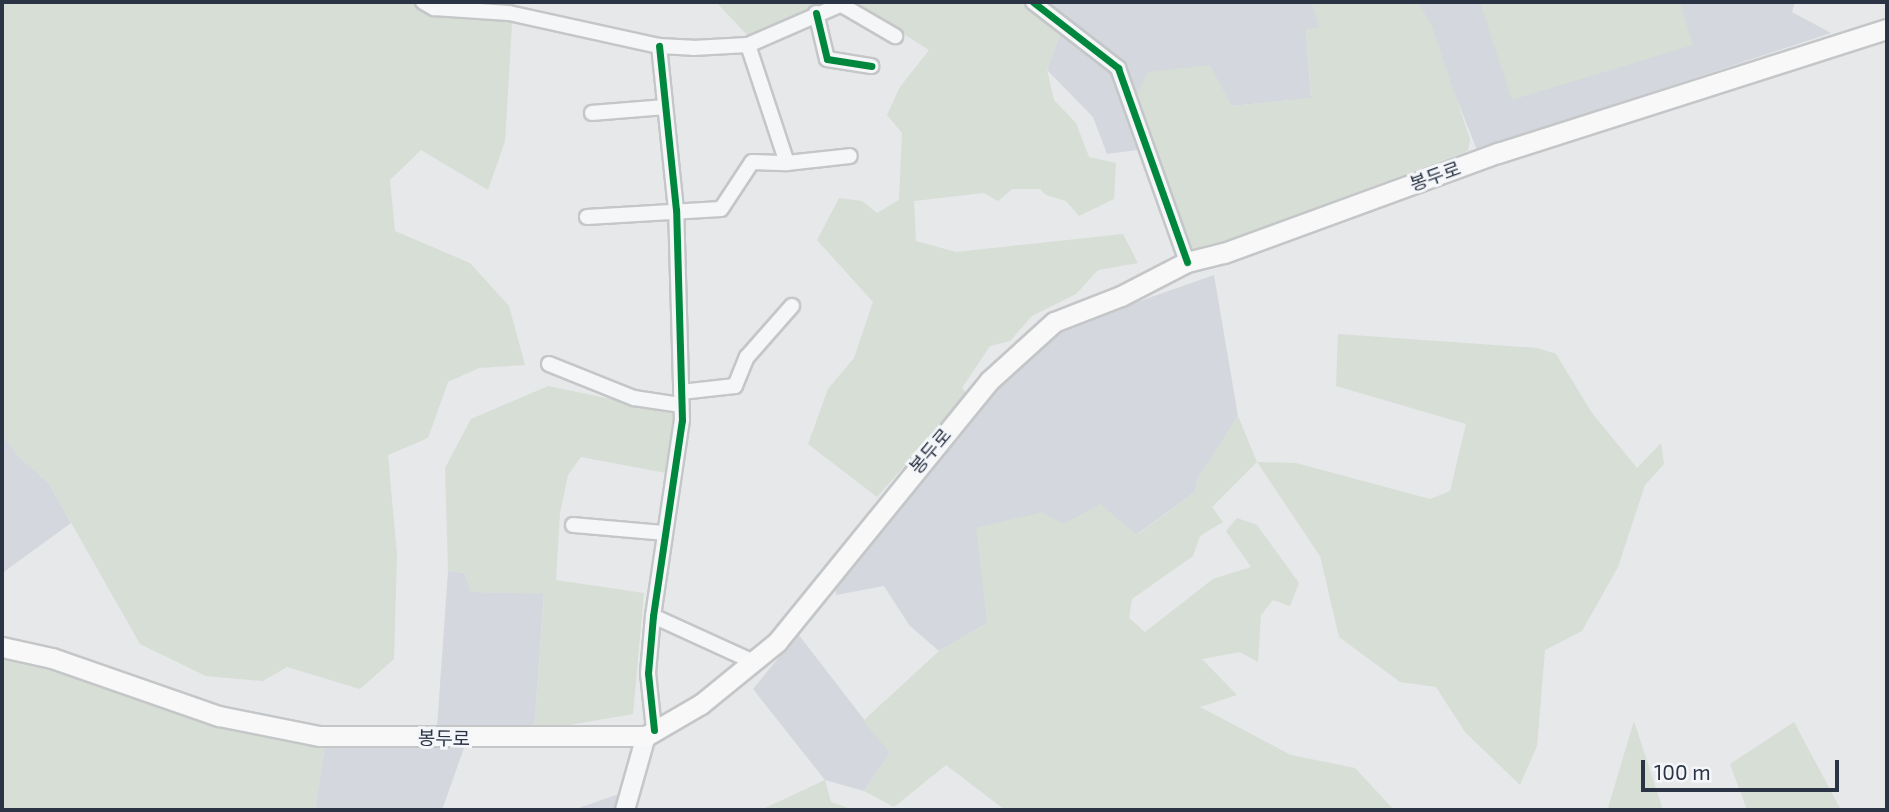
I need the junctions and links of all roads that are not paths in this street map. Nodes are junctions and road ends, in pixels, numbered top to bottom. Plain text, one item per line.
1 (423, 2) edge
2 (1033, 2) edge
3 (843, 3) edge
4 (816, 13) junction
5 (1887, 29) edge
6 (895, 36) dead end
7 (748, 45) junction
8 (659, 46) junction
9 (872, 66) dead end
10 (665, 107) junction
11 (592, 113) dead end
12 (850, 156) dead end
13 (788, 163) junction
14 (676, 210) junction
15 (587, 217) dead end
16 (1187, 262) junction
17 (792, 306) dead end
18 (549, 364) dead end
19 (681, 398) junction
20 (573, 525) dead end
21 (665, 534) junction
22 (653, 616) junction
23 (2, 648) edge
24 (754, 662) junction
25 (650, 733) junction
26 (625, 810) edge

1 - 8 street
2 - 16 street
3 - 4 street
3 - 6 street
4 - 7 street
4 - 9 street
5 - 16 main road, 봉두로
7 - 8 street
7 - 13 street
8 - 10 street
10 - 11 street
10 - 14 street
12 - 13 street
13 - 14 street
14 - 15 street
14 - 19 street
16 - 24 main road, 봉두로
17 - 19 street
18 - 19 street
19 - 21 street
20 - 21 street
21 - 22 street
22 - 24 street
22 - 25 street
23 - 25 main road, 봉두로
24 - 25 main road, 봉두로
25 - 26 street

